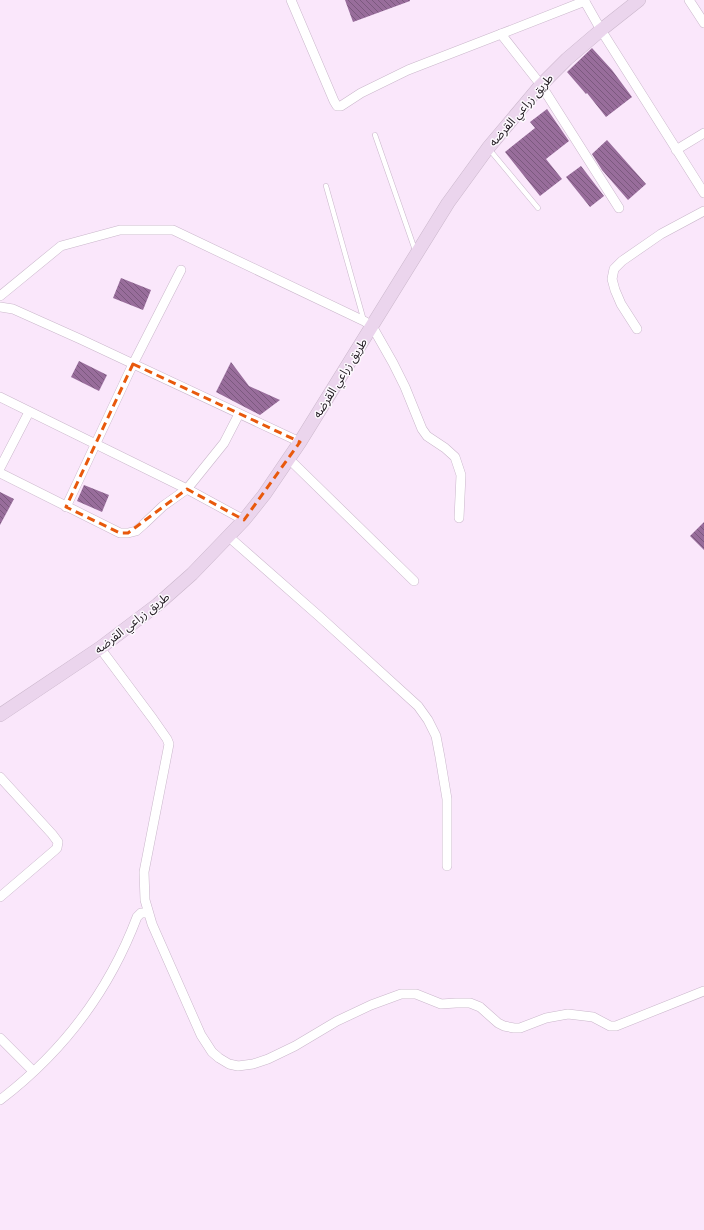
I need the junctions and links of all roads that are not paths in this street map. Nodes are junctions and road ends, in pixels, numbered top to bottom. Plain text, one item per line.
1 (291, 0) edge
2 (689, 0) edge
3 (584, 1) edge
4 (637, 1) edge
5 (704, 23) edge
6 (601, 30) junction
7 (501, 34) junction
8 (541, 84) junction
9 (704, 133) edge
10 (375, 135) dead end
11 (488, 148) junction
12 (676, 150) junction
13 (326, 186) dead end
14 (704, 193) edge
15 (538, 208) dead end
16 (619, 208) dead end
17 (704, 211) edge
18 (416, 254) junction
19 (181, 270) dead end
20 (0, 296) edge
21 (0, 307) edge
22 (368, 324) junction
23 (637, 329) dead end
24 (133, 364) junction
25 (0, 397) edge
26 (29, 412) junction
27 (239, 414) junction
28 (300, 442) junction
29 (95, 444) junction
30 (289, 459) junction
31 (0, 468) edge
32 (0, 473) edge
33 (187, 489) junction
34 (66, 507) junction
35 (459, 518) dead end
36 (244, 520) junction
37 (229, 537) junction
38 (414, 581) dead end
39 (100, 648) junction
40 (0, 715) edge
41 (0, 777) edge
42 (447, 866) dead end
43 (0, 897) edge
44 (147, 913) junction
45 (704, 991) edge
46 (0, 1038) edge
47 (34, 1071) junction
48 (0, 1100) edge

1 - 7 street
2 - 5 street
3 - 6 street
3 - 7 street
4 - 6 main road, طريق زراعي القرضه
6 - 8 main road, طريق زراعي القرضه
6 - 12 street
7 - 8 street
8 - 11 main road, طريق زراعي القرضه
8 - 16 street
9 - 12 street
10 - 18 lane
11 - 15 lane
11 - 18 main road, طريق زراعي القرضه
12 - 14 street
13 - 22 lane
17 - 23 street
18 - 22 main road, طريق زراعي القرضه
19 - 24 street
20 - 22 street
21 - 24 street
22 - 28 main road, طريق زراعي القرضه
22 - 35 street
24 - 27 street
24 - 29 street
25 - 26 street
26 - 29 street
26 - 31 street
27 - 28 street
27 - 33 street
28 - 30 main road, طريق زراعي القرضه
29 - 33 street
29 - 34 street
30 - 36 main road, طريق زراعي القرضه
30 - 38 street
32 - 34 street
33 - 34 street
33 - 36 street
36 - 37 main road, طريق زراعي القرضه
37 - 39 main road, طريق زراعي القرضه
37 - 42 street
39 - 40 main road, طريق زراعي القرضه
39 - 44 street
41 - 43 street
44 - 45 street
44 - 47 street
46 - 47 street
47 - 48 street

